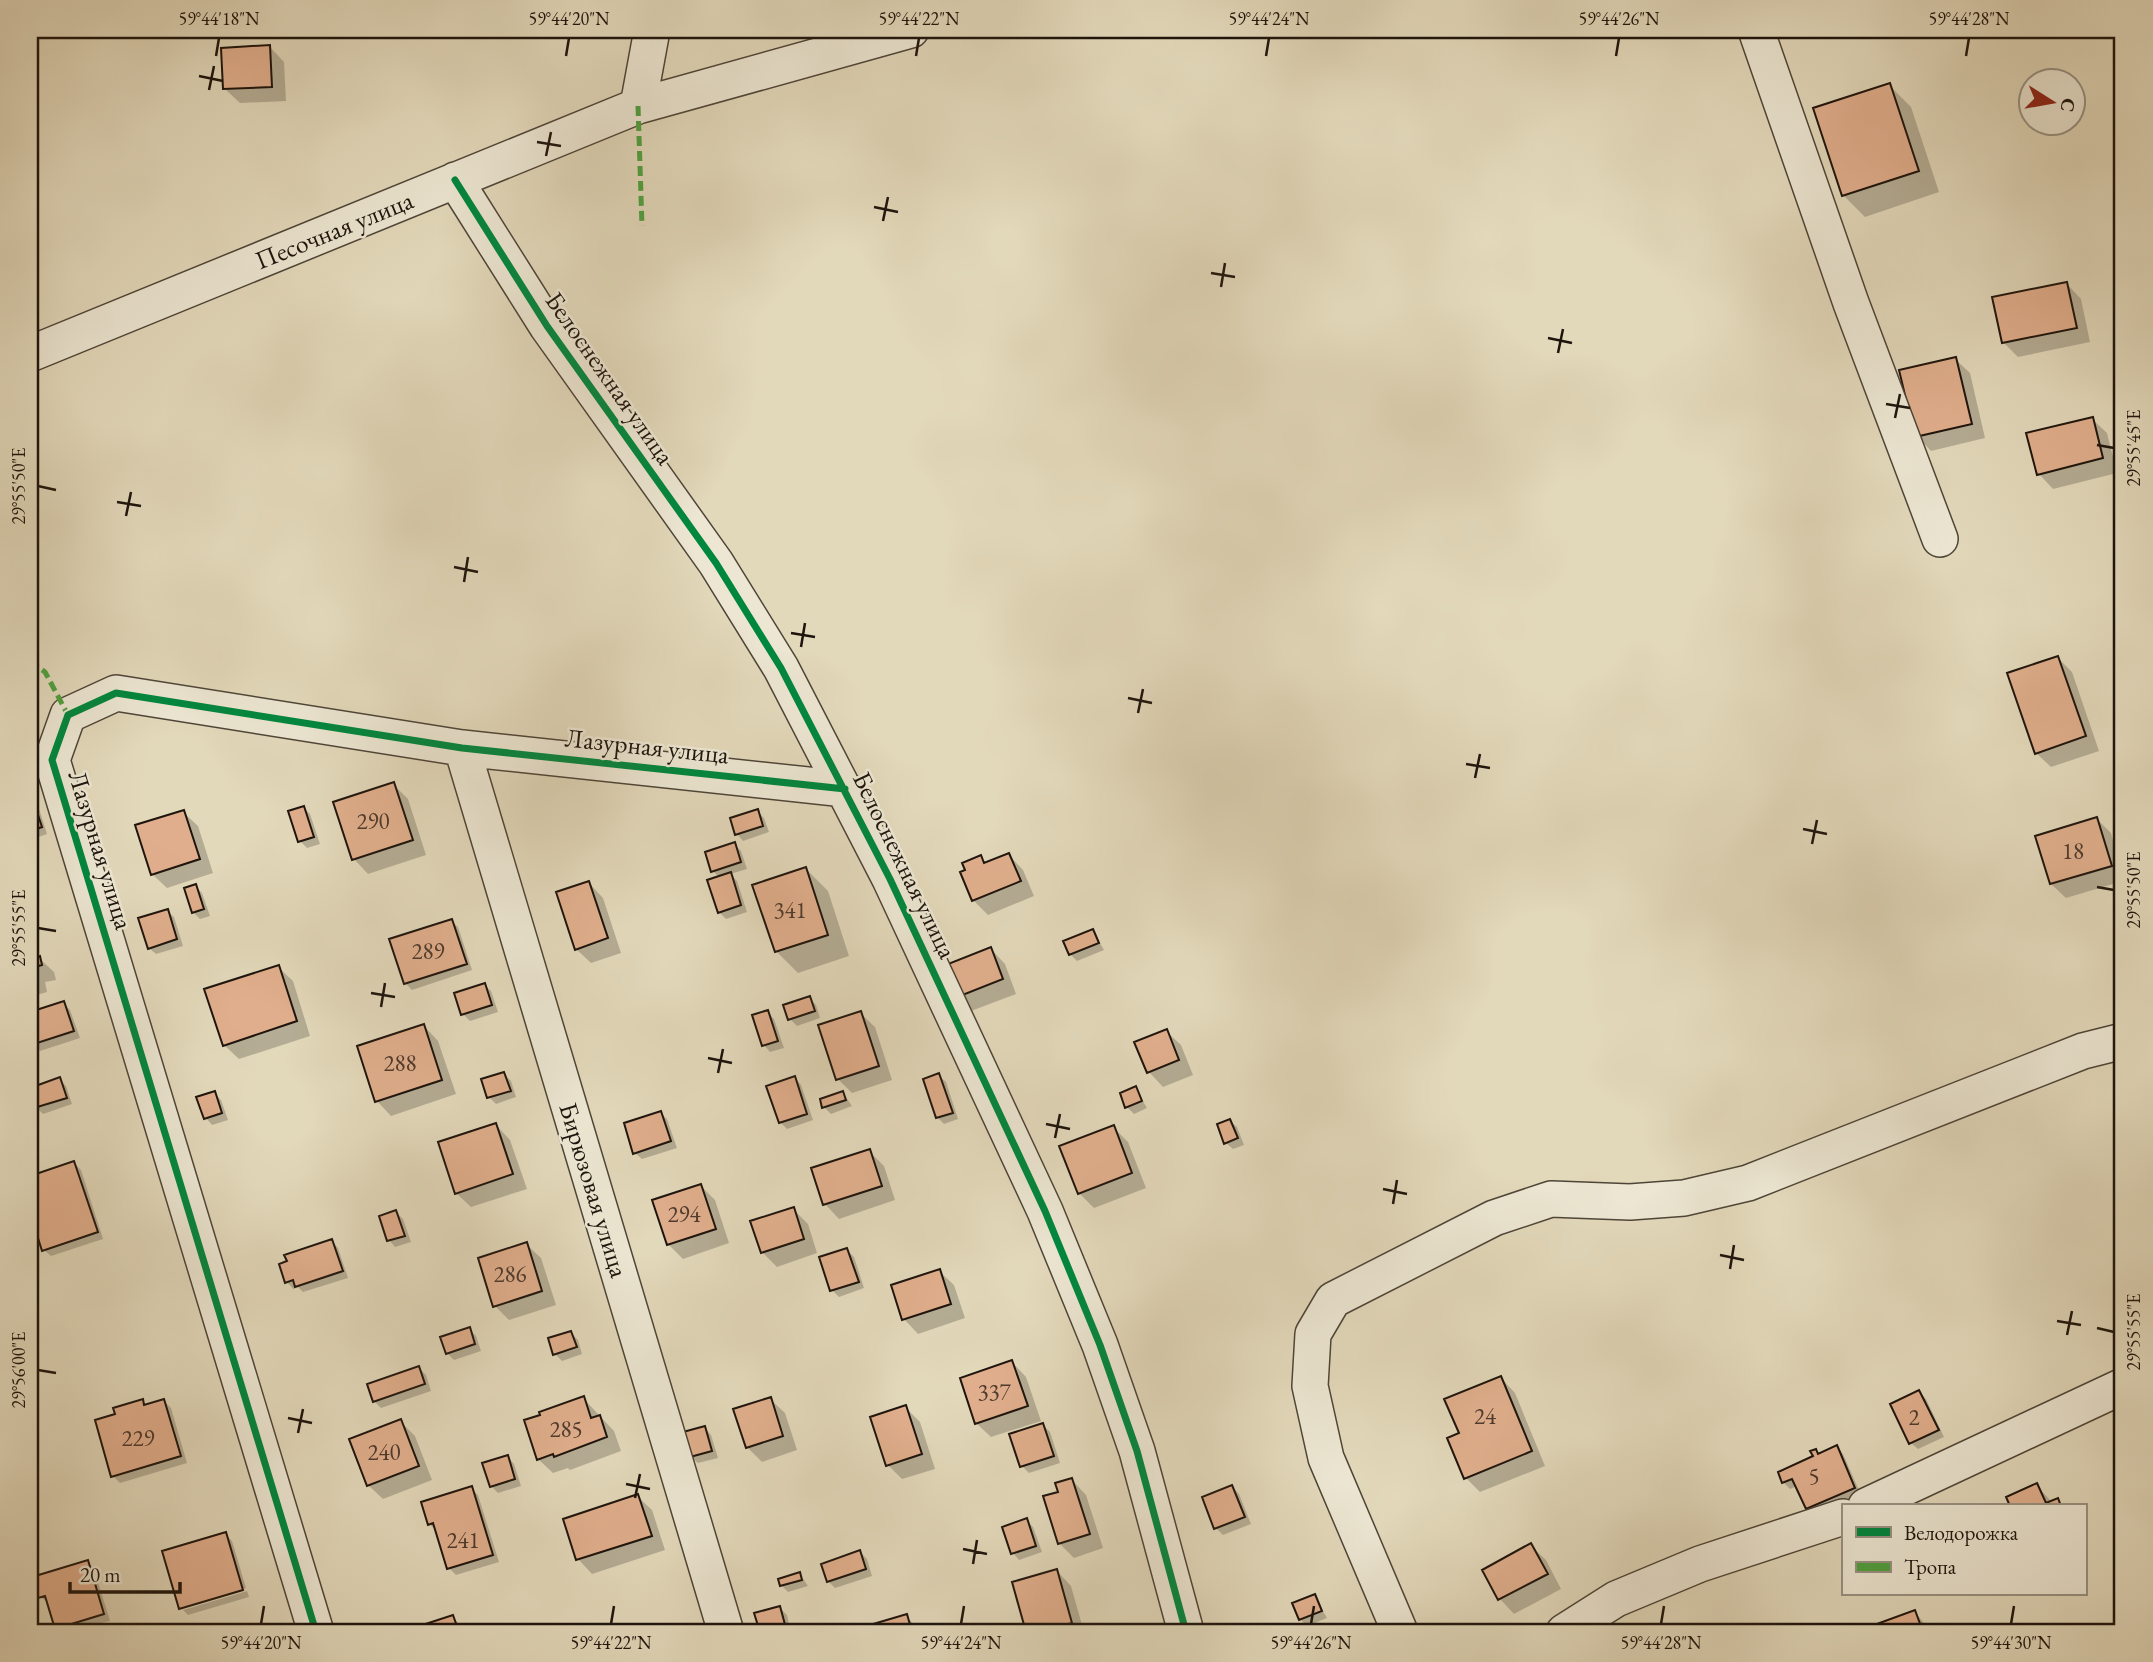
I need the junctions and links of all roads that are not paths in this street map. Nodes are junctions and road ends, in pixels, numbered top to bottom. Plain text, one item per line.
1 (652, 30) edge
2 (911, 30) edge
3 (1756, 30) edge
4 (638, 106) junction
5 (455, 180) junction
6 (30, 354) edge
7 (1940, 539) dead end
8 (462, 748) junction
9 (845, 789) junction
10 (2123, 1041) edge
11 (2123, 1386) edge
12 (1870, 1504) edge
13 (1842, 1517) edge
14 (316, 1632) edge
15 (726, 1632) edge
16 (1186, 1632) edge
17 (1400, 1632) edge
18 (1564, 1632) edge

1 - 4 street
2 - 4 street, Песочная улица
3 - 7 street
4 - 5 street, Песочная улица
5 - 6 street, Песочная улица
5 - 9 street, Белоснежная улица
8 - 9 street, Лазурная улица
8 - 14 street, Лазурная улица
8 - 15 street, Бирюзовая улица
9 - 16 street, Белоснежная улица
10 - 17 street
11 - 12 street
13 - 18 street

